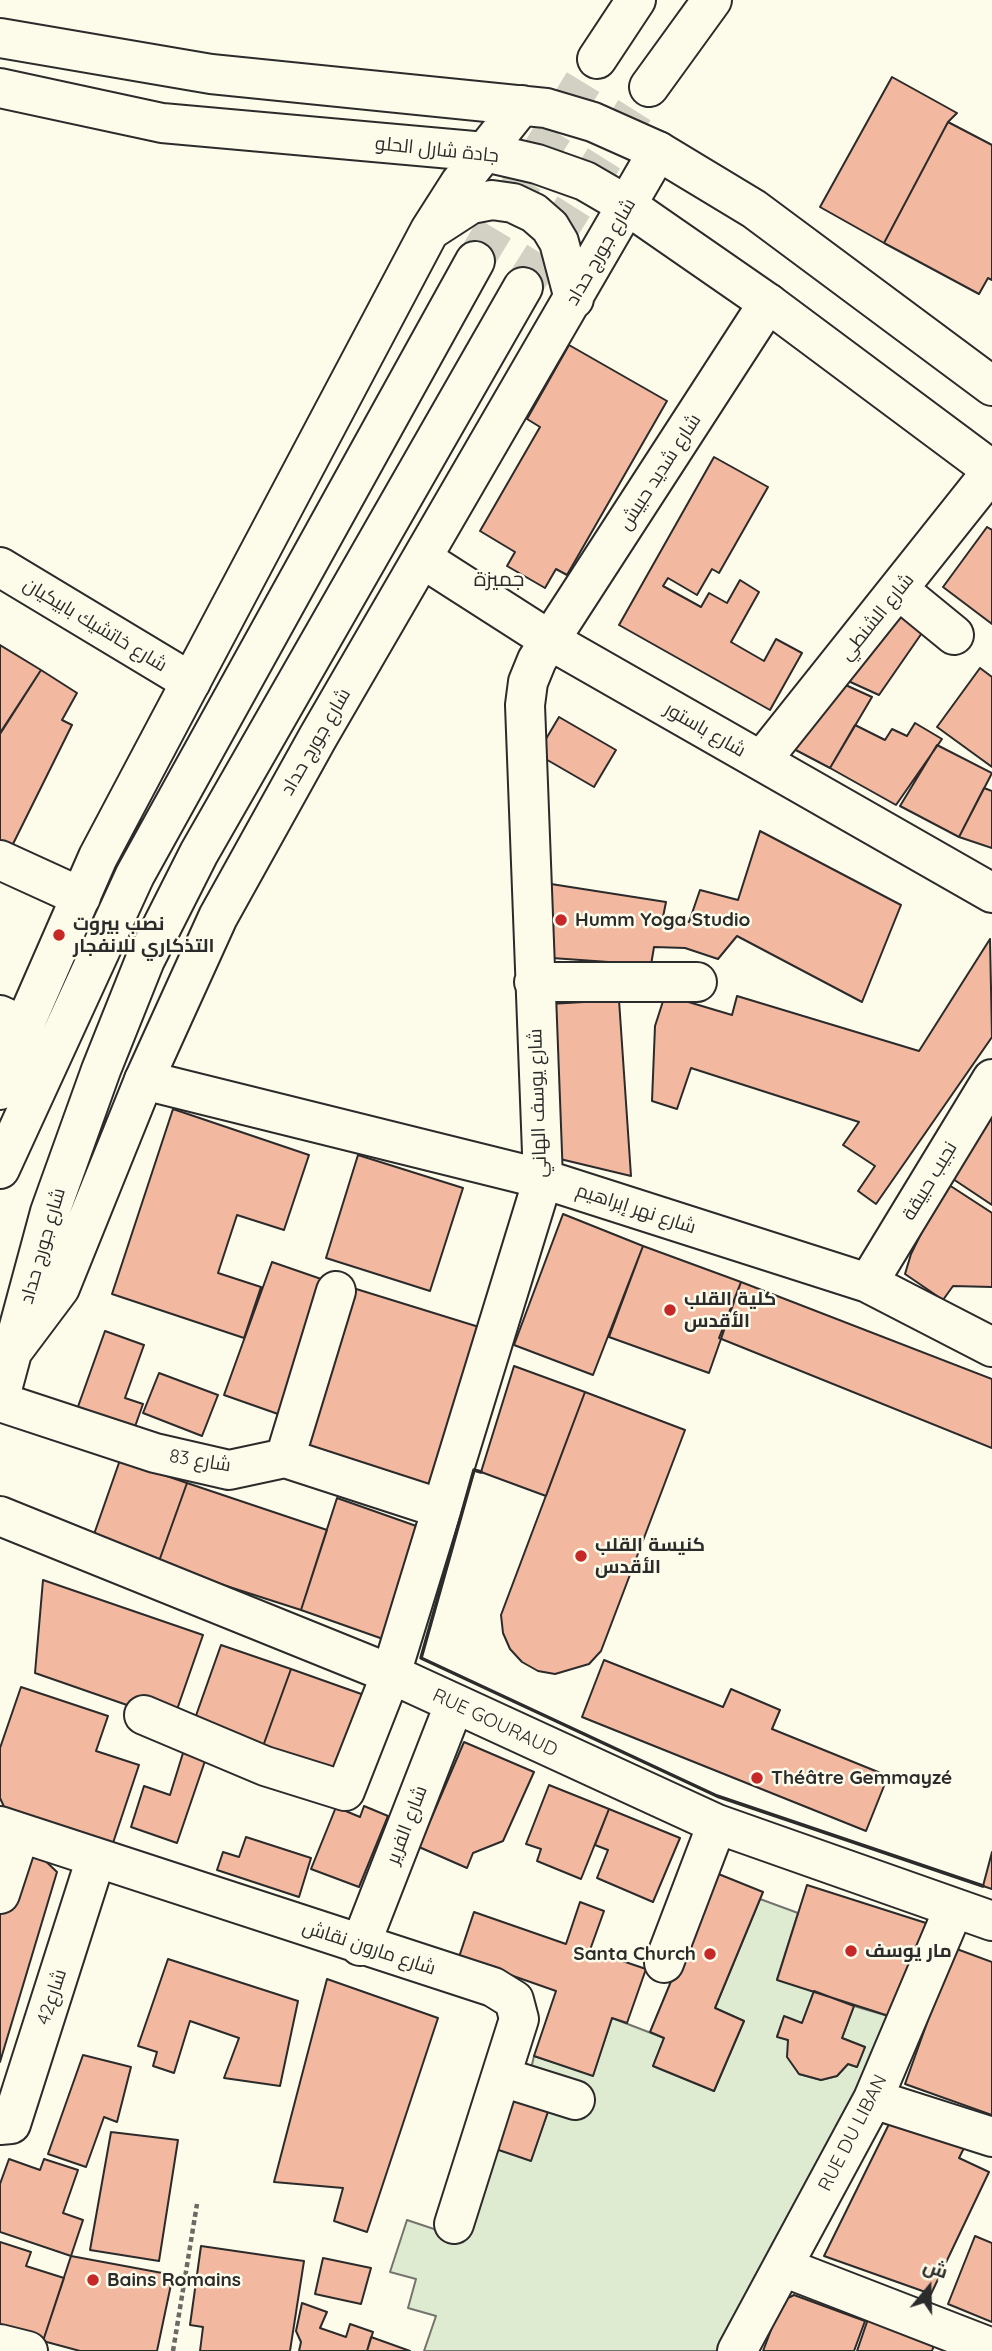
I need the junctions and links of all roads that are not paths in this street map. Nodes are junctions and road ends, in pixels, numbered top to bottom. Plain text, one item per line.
1 (636, 0) edge
2 (712, 0) edge
3 (0, 38) edge
4 (597, 59) tunnel mouth
5 (649, 87) tunnel mouth
6 (0, 88) edge
7 (522, 105) junction
8 (485, 152) junction
9 (658, 152) junction
10 (628, 206) junction
11 (430, 230) junction
12 (475, 261) tunnel mouth
13 (523, 287) tunnel mouth
14 (574, 299) junction
15 (768, 303) junction
16 (992, 386) edge
17 (992, 471) edge
18 (423, 559) junction
19 (0, 567) edge
20 (897, 593) junction
21 (954, 635) dead end
22 (551, 641) junction
23 (191, 682) junction
24 (761, 761) junction
25 (0, 860) edge
26 (992, 893) edge
27 (81, 897) junction
28 (534, 982) junction
29 (697, 982) dead end
30 (12, 1020) edge
31 (992, 1079) edge
32 (144, 1080) junction
33 (0, 1090) edge
34 (0, 1169) edge
35 (543, 1180) junction
36 (868, 1283) junction
37 (336, 1291) dead end
38 (992, 1347) edge
39 (12, 1352) junction
40 (0, 1399) edge
41 (285, 1458) junction
42 (442, 1509) junction
43 (0, 1516) edge
44 (391, 1674) junction
45 (454, 1704) junction
46 (144, 1715) dead end
47 (717, 1824) junction
48 (10, 1830) edge
49 (96, 1858) junction
50 (0, 1894) edge
51 (954, 1908) junction
52 (992, 1921) edge
53 (360, 1946) junction
54 (664, 1963) dead end
55 (502, 2077) junction
56 (873, 2099) junction
57 (575, 2100) dead end
58 (0, 2125) edge
59 (992, 2137) edge
60 (454, 2224) dead end
61 (782, 2267) junction
62 (0, 2344) edge
63 (970, 2345) edge
64 (28, 2351) edge
65 (737, 2351) edge

1 - 4 main road
2 - 5 main road
3 - 7 main road
6 - 8 main road, جادة شارل الحلو
7 - 8 main road
7 - 9 main road
8 - 10 main road, جادة شارل الحلو
8 - 11 main road
9 - 10 main road, شارع جورج حداد
9 - 16 main road
10 - 14 main road, شارع جورج حداد
10 - 15 main road, جادة شارل الحلو
11 - 14 main road
11 - 23 main road
12 - 34 main road
13 - 39 main road, شارع جورج حداد
14 - 18 main road, شارع جورج حداد
15 - 17 main road, جادة شارل الحلو
15 - 22 main road, شارع شديد حبيش
17 - 20 main road, شارع الشنطي
18 - 22 main road, شارع باستور
18 - 32 main road, شارع جورج حداد
19 - 23 main road, شارع خاتشيك بابيكيان
20 - 21 main road
20 - 24 main road, شارع الشنطي
22 - 24 main road, شارع باستور
22 - 28 main road, شارع يوسف الهاني
23 - 27 main road
24 - 26 main road, شارع باستور
25 - 27 main road
27 - 30 main road
28 - 29 main road
28 - 35 main road, شارع يوسف الهاني
30 - 33 main road
31 - 36 main road, نجيب حبيقة
32 - 35 main road, شارع نهر إبراهيم
32 - 39 main road, شارع جورج حداد
35 - 36 main road, شارع نهر إبراهيم
35 - 42 main road, شارع يوسف الهاني
36 - 38 main road, شارع نهر إبراهيم
37 - 41 main road
39 - 40 main road, شارع جورج حداد
40 - 41 main road, شارع 83
41 - 42 main road
42 - 44 main road, شارع يوسف الهاني
43 - 44 main road, RUE GOURAUD
44 - 45 main road, RUE GOURAUD
44 - 46 main road, شارع يوسف الهاني
45 - 47 main road, RUE GOURAUD
45 - 53 main road, شارع الفرير
47 - 51 main road, RUE GOURAUD
47 - 54 main road
48 - 49 main road, شارع مارون نقاش
48 - 50 main road
49 - 53 main road, شارع مارون نقاش
49 - 58 main road, شارع42
51 - 52 main road, RUE GOURAUD
51 - 56 main road, RUE DU LIBAN
53 - 55 main road, شارع مارون نقاش
55 - 57 main road
55 - 60 main road, شارع مارون نقاش
56 - 59 main road
56 - 61 main road, RUE DU LIBAN
61 - 63 main road
61 - 65 main road, RUE DU LIBAN
62 - 64 main road

